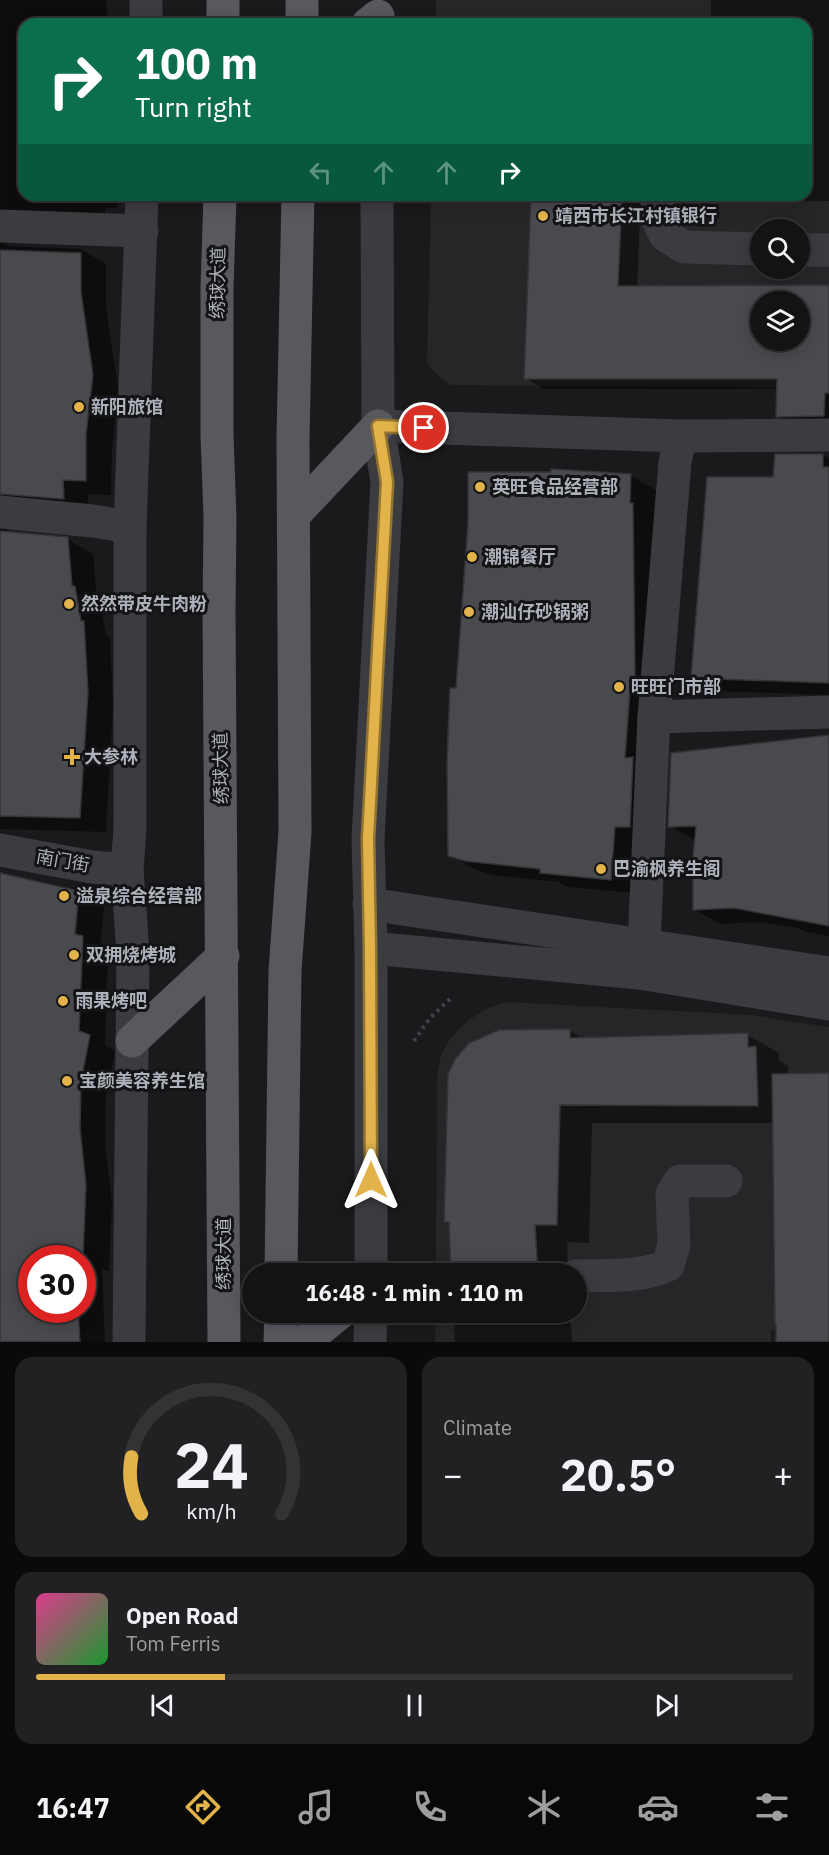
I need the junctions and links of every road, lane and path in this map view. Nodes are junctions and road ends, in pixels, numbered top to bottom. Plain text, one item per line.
1 (146, 0) edge
2 (223, 0) edge
3 (302, 0) edge
4 (146, 18) edge
5 (223, 18) edge
6 (302, 18) edge
7 (142, 201) edge
8 (220, 201) edge
9 (298, 201) edge
10 (377, 201) edge
11 (657, 201) edge
12 (0, 226) edge
13 (142, 231) junction
14 (750, 249) edge
15 (810, 250) edge
16 (829, 250) edge
17 (378, 426) junction
18 (829, 435) edge
19 (681, 436) junction
20 (0, 512) edge
21 (294, 515) junction
22 (130, 526) junction
23 (829, 712) edge
24 (654, 717) junction
25 (0, 849) edge
26 (127, 870) junction
27 (369, 904) junction
28 (644, 946) junction
29 (370, 948) junction
30 (223, 956) junction
31 (829, 973) edge
32 (459, 994) dead end
33 (829, 1004) edge
34 (132, 1041) junction
35 (410, 1047) dead end
36 (726, 1181) dead end
37 (281, 1263) edge
38 (371, 1263) edge
39 (587, 1275) edge
40 (281, 1323) edge
41 (327, 1323) edge
42 (371, 1323) edge
43 (129, 1342) edge
44 (224, 1342) edge
45 (280, 1342) edge
46 (304, 1342) edge
47 (370, 1342) edge

1 - 4 street
2 - 5 main road
3 - 6 main road
7 - 13 street
8 - 30 main road, 绣球大道
9 - 21 main road
10 - 17 street
11 - 14 street
12 - 13 street
13 - 22 street
15 - 16 street
17 - 19 street
17 - 21 main road
17 - 27 street
18 - 19 street
19 - 24 street
20 - 22 street
21 - 37 main road
22 - 26 street
23 - 24 street
24 - 28 street
25 - 26 street, 南门街
26 - 34 street
27 - 28 street
27 - 29 street
28 - 31 street
29 - 33 street
29 - 38 street
30 - 34 main road
30 - 44 main road, 绣球大道
32 - 35 path
34 - 43 street
36 - 39 street
40 - 45 main road
41 - 46 main road
42 - 47 street

